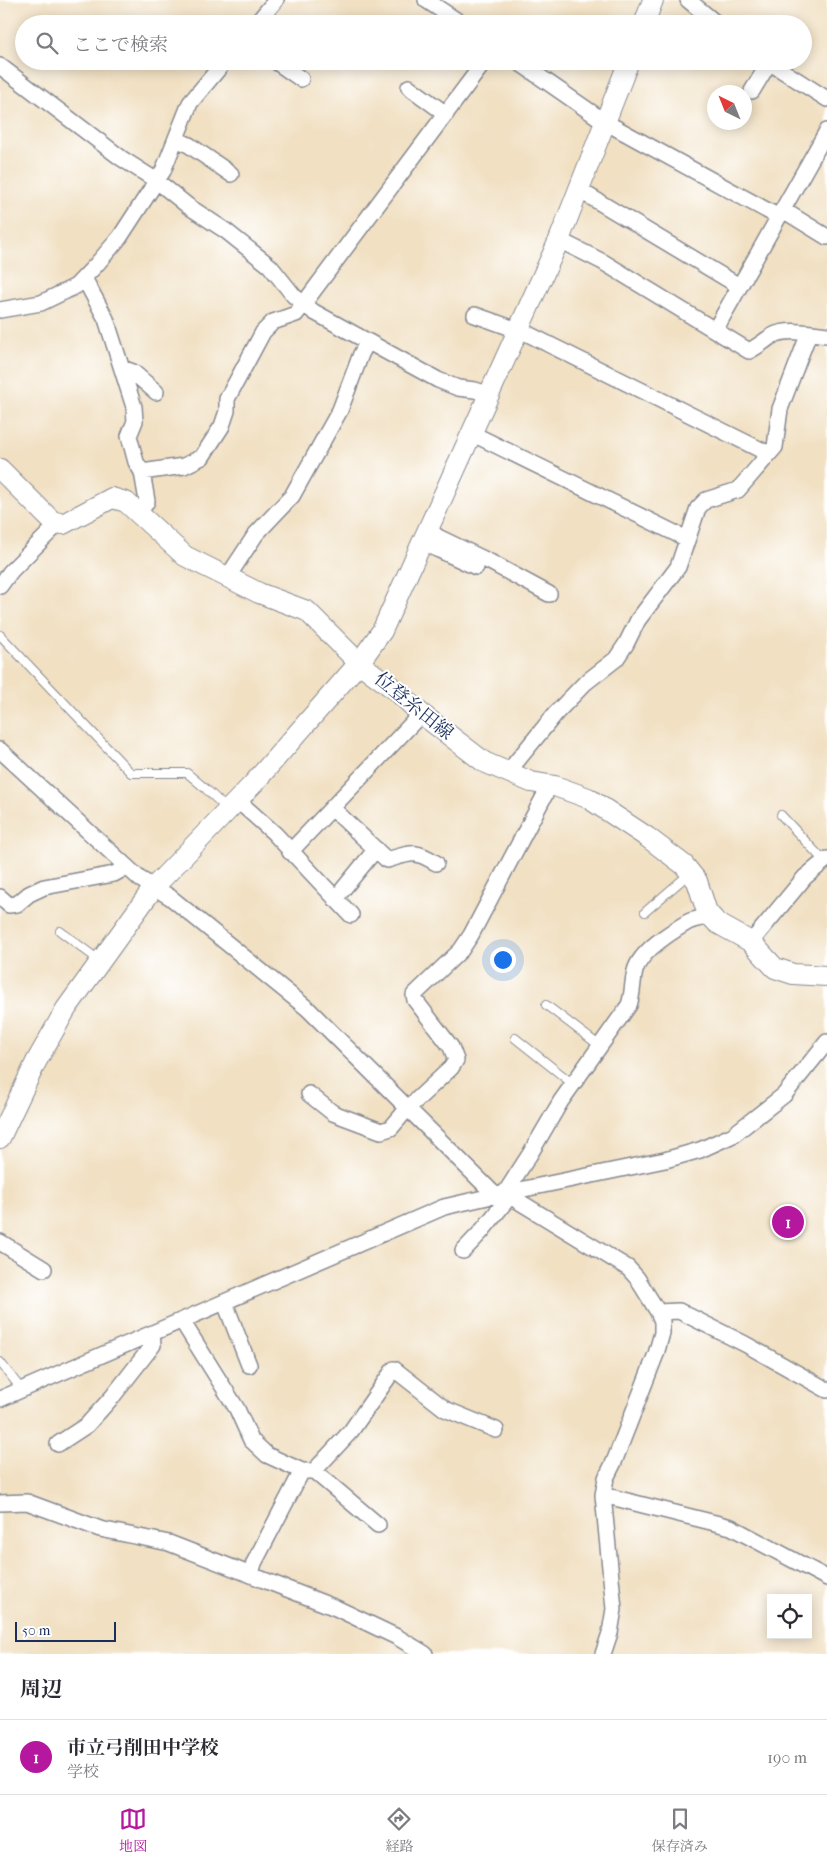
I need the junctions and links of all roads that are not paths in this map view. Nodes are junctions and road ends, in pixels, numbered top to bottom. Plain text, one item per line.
1 (276, 0) edge
2 (426, 0) edge
3 (653, 0) edge
4 (688, 0) edge
5 (264, 15) edge
6 (448, 15) edge
7 (647, 15) edge
8 (706, 15) edge
9 (0, 66) edge
10 (218, 70) edge
11 (288, 70) edge
12 (478, 70) edge
13 (530, 70) edge
14 (625, 70) edge
15 (764, 70) edge
16 (781, 70) edge
17 (301, 79) dead end
18 (409, 87) dead end
19 (752, 91) dead end
20 (827, 99) edge
21 (446, 114) junction
22 (605, 122) junction
23 (827, 132) edge
24 (176, 139) junction
25 (822, 151) edge
26 (231, 174) dead end
27 (156, 181) junction
28 (578, 190) junction
29 (781, 213) junction
30 (827, 238) edge
31 (559, 240) junction
32 (84, 278) junction
33 (739, 286) junction
34 (304, 304) junction
35 (0, 310) edge
36 (474, 315) dead end
37 (715, 330) junction
38 (517, 331) junction
39 (809, 333) junction
40 (827, 335) edge
41 (368, 343) junction
42 (122, 368) junction
43 (156, 392) dead end
44 (488, 394) junction
45 (471, 433) junction
46 (769, 454) junction
47 (0, 469) edge
48 (142, 472) junction
49 (139, 514) junction
50 (58, 524) junction
51 (425, 535) junction
52 (687, 539) junction
53 (476, 567) dead end
54 (227, 578) junction
55 (0, 586) edge
56 (549, 594) dead end
57 (0, 635) edge
58 (359, 663) junction
59 (421, 714) junction
60 (0, 750) edge
61 (508, 772) junction
62 (550, 785) junction
63 (233, 805) junction
64 (332, 808) junction
65 (781, 815) dead end
66 (376, 850) junction
67 (290, 852) junction
68 (826, 860) edge
69 (436, 863) dead end
70 (128, 867) junction
71 (690, 873) junction
72 (154, 887) junction
73 (0, 897) edge
74 (335, 899) junction
75 (645, 912) dead end
76 (350, 916) dead end
77 (710, 916) junction
78 (60, 931) dead end
79 (751, 942) junction
80 (100, 961) junction
81 (827, 976) edge
82 (546, 1005) dead end
83 (515, 1038) dead end
84 (827, 1042) edge
85 (600, 1046) junction
86 (573, 1084) junction
87 (309, 1094) dead end
88 (408, 1108) junction
89 (0, 1138) edge
90 (503, 1194) junction
91 (0, 1242) edge
92 (463, 1252) dead end
93 (44, 1269) dead end
94 (225, 1302) junction
95 (658, 1312) junction
96 (182, 1321) junction
97 (152, 1334) junction
98 (0, 1362) edge
99 (249, 1365) dead end
100 (22, 1390) junction
101 (827, 1390) edge
102 (0, 1399) edge
103 (496, 1430) dead end
104 (58, 1444) dead end
105 (308, 1471) junction
106 (603, 1495) junction
107 (0, 1503) edge
108 (378, 1525) dead end
109 (251, 1575) junction
110 (827, 1578) edge
111 (425, 1654) edge
112 (603, 1654) edge

1 - 5 street
2 - 6 street
3 - 7 street
4 - 8 street
9 - 27 street
10 - 24 street
11 - 17 street
12 - 21 street
13 - 22 street
14 - 22 street
15 - 19 street
16 - 20 street
18 - 21 street
21 - 34 street
22 - 28 street
22 - 29 street
23 - 25 street
24 - 26 street
24 - 27 street
25 - 29 street
27 - 32 street
27 - 34 street
28 - 31 street
28 - 33 street
29 - 30 street
29 - 33 street
31 - 37 street
31 - 38 street
32 - 35 street
32 - 42 street
33 - 37 street
34 - 41 street
34 - 48 street
36 - 38 street
37 - 39 street
38 - 44 street
38 - 46 street
39 - 40 street
39 - 46 street
41 - 44 street
41 - 54 street
42 - 43 street
42 - 48 street
44 - 45 street
45 - 51 street
45 - 52 street
46 - 52 street
47 - 50 street
48 - 49 street
49 - 50 street, 位登糸田線
49 - 54 street, 位登糸田線
50 - 55 street
51 - 53 street
51 - 56 street
51 - 58 street
52 - 61 street
54 - 58 street, 位登糸田線
57 - 63 lane
58 - 59 street, 位登糸田線
58 - 63 street
59 - 61 street, 位登糸田線
59 - 64 street
60 - 70 street
61 - 62 street, 位登糸田線
62 - 71 street, 位登糸田線
62 - 88 street
63 - 67 street
63 - 72 street
64 - 66 street
64 - 67 street
65 - 68 lane
66 - 69 street
66 - 74 street
67 - 74 street
68 - 79 street
70 - 72 street
70 - 73 street
71 - 75 lane
71 - 77 street, 位登糸田線
72 - 80 street
72 - 88 street
74 - 76 street
77 - 79 street
77 - 85 street
78 - 80 lane
79 - 81 street
80 - 89 street
82 - 85 lane
83 - 86 lane
84 - 90 street
85 - 86 street
86 - 90 street
87 - 88 street
88 - 90 street
90 - 92 street
90 - 94 street
90 - 95 street
91 - 93 street
94 - 96 street
94 - 99 street
95 - 101 street
95 - 106 street
96 - 97 street
96 - 105 street
97 - 100 street
97 - 104 street
98 - 100 lane
100 - 102 street
103 - 105 street
105 - 108 street
105 - 109 street
106 - 110 street
106 - 112 street
107 - 109 street
109 - 111 street

